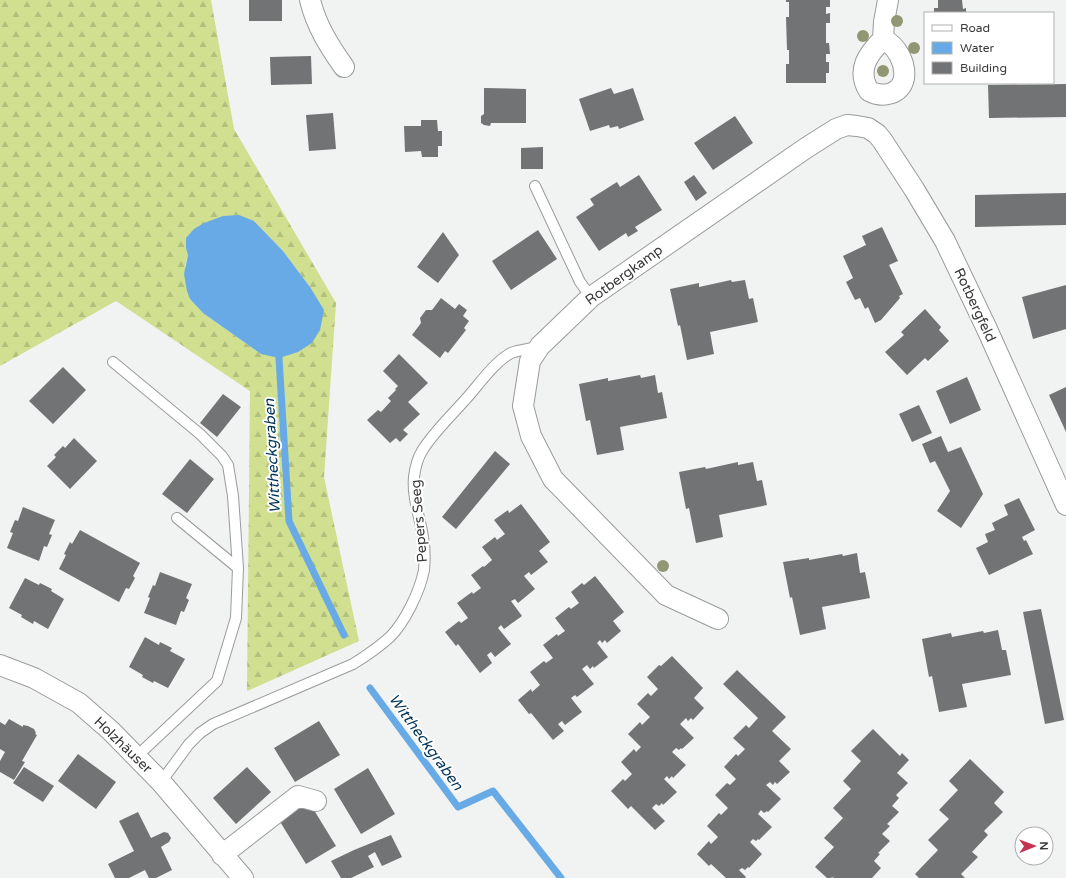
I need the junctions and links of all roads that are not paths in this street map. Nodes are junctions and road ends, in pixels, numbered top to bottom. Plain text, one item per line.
1 (310, 0) edge
2 (888, 0) edge
3 (883, 39) dead end
4 (344, 67) dead end
5 (857, 126) joint
6 (535, 186) dead end
7 (591, 297) junction
8 (540, 346) junction
9 (113, 362) dead end
10 (1065, 501) edge
11 (176, 518) dead end
12 (238, 568) junction
13 (718, 619) dead end
14 (0, 665) edge
15 (136, 757) junction
16 (161, 782) junction
17 (316, 801) dead end
18 (222, 855) junction
19 (243, 878) edge

1 - 4 street
2 - 3 street
5 - 7 street, Rotbergkamp
5 - 10 street, Rotbergfeld
6 - 7 lane
7 - 8 street, Rotbergkamp
8 - 13 street, Rotbergkamp
8 - 16 lane, Pepers Seeg
9 - 12 lane
11 - 12 lane
12 - 15 lane
14 - 15 street, Holzhäuser
15 - 16 street, Holzhäuser
16 - 18 street, Holzhäuser
17 - 18 street
18 - 19 street, Holzhäuser

